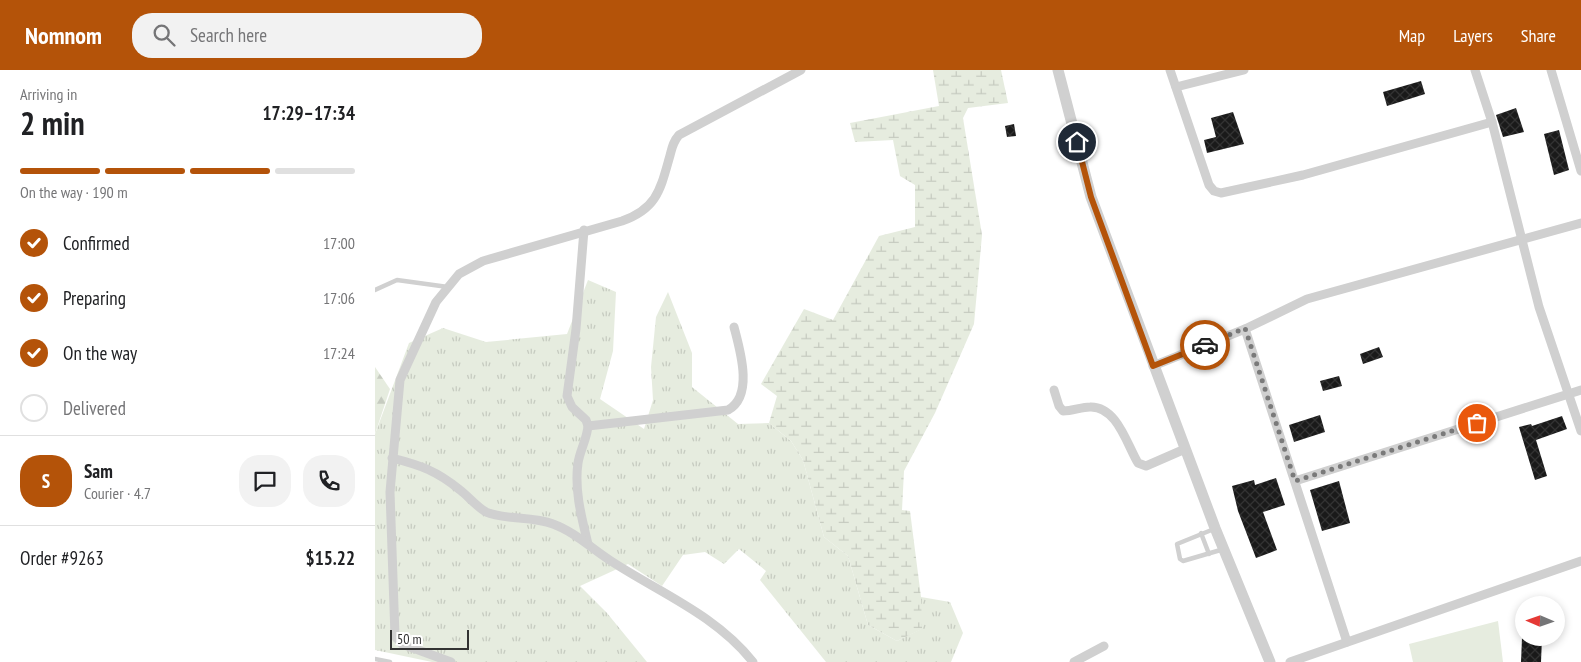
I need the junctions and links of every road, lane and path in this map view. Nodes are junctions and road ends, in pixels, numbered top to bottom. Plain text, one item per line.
1 (1058, 70) edge
2 (1170, 70) edge
3 (1243, 70) edge
4 (1475, 70) edge
5 (1551, 70) edge
6 (797, 71) edge
7 (1176, 87) junction
8 (1492, 122) junction
9 (1581, 172) edge
10 (1581, 223) edge
11 (584, 230) junction
12 (1521, 239) junction
13 (448, 288) junction
14 (375, 290) edge
15 (734, 327) dead end
16 (1245, 328) junction
17 (1153, 366) junction
18 (1054, 390) dead end
19 (1581, 390) edge
20 (1568, 394) junction
21 (588, 426) junction
22 (1581, 432) edge
23 (1185, 449) junction
24 (392, 458) junction
25 (1295, 481) junction
26 (1215, 528) junction
27 (1201, 534) junction
28 (588, 544) junction
29 (1224, 549) junction
30 (1209, 554) junction
31 (1581, 561) edge
32 (1347, 642) junction
33 (1104, 646) dead end
34 (375, 659) edge
35 (390, 662) edge
36 (451, 662) edge
37 (753, 662) edge
38 (1074, 662) edge
39 (1270, 662) edge
40 (1290, 662) edge

1 - 17 street
2 - 7 street
3 - 7 street
4 - 8 street
5 - 9 street
6 - 11 street
7 - 8 street
8 - 12 street
10 - 12 street
11 - 13 street
11 - 21 street
12 - 16 street
12 - 20 street
13 - 14 lane
13 - 24 street
15 - 21 street
16 - 17 street
16 - 25 street
17 - 23 street
18 - 23 street
19 - 20 street
20 - 22 street
20 - 25 street
21 - 28 street
23 - 26 street
24 - 28 street
24 - 36 street
25 - 32 street
26 - 27 lane
26 - 29 street
27 - 30 lane
27 - 30 lane
28 - 37 street
29 - 30 lane
29 - 39 street
31 - 32 street
32 - 40 street
33 - 38 street
34 - 35 lane

